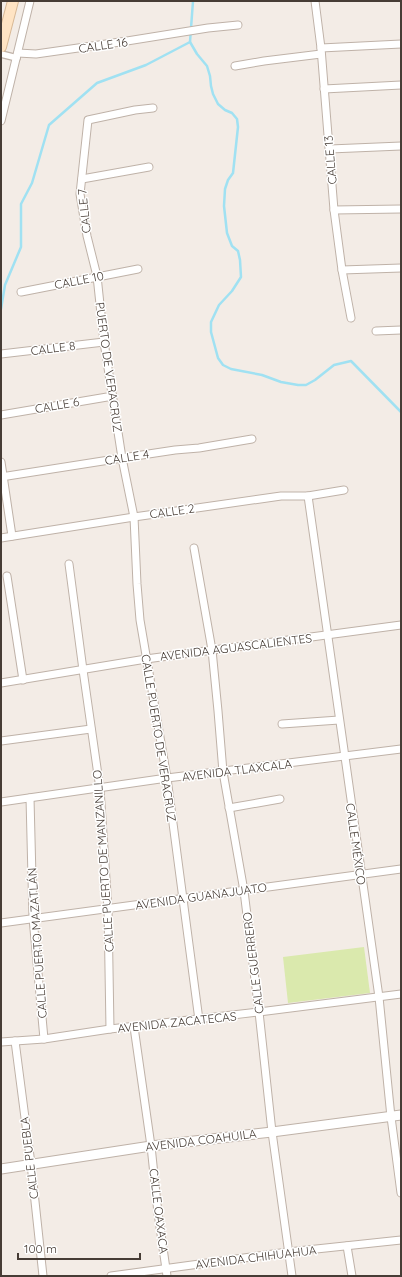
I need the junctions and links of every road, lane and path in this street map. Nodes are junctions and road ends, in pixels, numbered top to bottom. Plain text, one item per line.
1 (13, 1) edge
2 (30, 1) edge
3 (315, 1) edge
4 (238, 24) dead end
5 (401, 44) edge
6 (1, 47) edge
7 (321, 51) junction
8 (1, 54) edge
9 (17, 56) junction
10 (235, 66) dead end
11 (401, 85) edge
12 (324, 89) junction
13 (153, 108) dead end
14 (1, 121) edge
15 (401, 146) edge
16 (330, 149) junction
17 (149, 167) dead end
18 (82, 178) junction
19 (401, 209) edge
20 (334, 210) junction
21 (401, 268) edge
22 (138, 269) dead end
23 (342, 270) junction
24 (97, 276) junction
25 (21, 292) dead end
26 (351, 318) dead end
27 (401, 330) edge
28 (376, 331) dead end
29 (104, 342) junction
30 (1, 354) edge
31 (113, 396) junction
32 (1, 415) edge
33 (252, 439) dead end
34 (122, 458) junction
35 (1, 462) edge
36 (2, 477) edge
37 (344, 490) dead end
38 (308, 496) junction
39 (134, 517) junction
40 (12, 536) junction
41 (1, 538) edge
42 (194, 548) dead end
43 (69, 564) dead end
44 (7, 576) dead end
45 (401, 625) edge
46 (328, 636) junction
47 (212, 650) junction
48 (146, 659) junction
49 (82, 670) junction
50 (23, 680) junction
51 (1, 683) edge
52 (339, 720) junction
53 (282, 724) dead end
54 (91, 728) junction
55 (1, 741) edge
56 (401, 748) edge
57 (344, 756) junction
58 (223, 772) junction
59 (167, 778) junction
60 (100, 789) junction
61 (30, 798) junction
62 (280, 799) dead end
63 (1, 802) edge
64 (229, 808) junction
65 (401, 869) edge
66 (361, 875) junction
67 (244, 891) junction
68 (183, 899) junction
69 (108, 908) junction
70 (33, 918) junction
71 (1, 923) edge
72 (401, 994) edge
73 (379, 997) junction
74 (259, 1012) junction
75 (199, 1020) junction
76 (134, 1027) junction
77 (110, 1029) junction
78 (44, 1039) junction
79 (14, 1041) junction
80 (1, 1042) edge
81 (401, 1115) edge
82 (391, 1117) junction
83 (272, 1132) junction
84 (151, 1146) junction
85 (31, 1164) junction
86 (1, 1169) edge
87 (401, 1193) edge
88 (401, 1240) edge
89 (347, 1246) junction
90 (288, 1252) junction
91 (167, 1272) edge
92 (43, 1276) edge
93 (111, 1276) edge
94 (292, 1276) edge
95 (352, 1276) edge

1 - 6 main road
2 - 9 street
3 - 7 street, CALLE 13
4 - 9 street, CALLE 16
5 - 7 street
7 - 10 street
7 - 12 street, CALLE 13
8 - 9 street
9 - 14 street
11 - 12 street
12 - 16 street, CALLE 13
13 - 18 street, CALLE 7
15 - 16 street
16 - 20 street, CALLE 13
17 - 18 street
18 - 24 street, CALLE 7
19 - 20 street
20 - 23 street, CALLE 13
21 - 23 street
22 - 24 street, CALLE 10
23 - 26 street, CALLE 13
24 - 25 street, CALLE 10
24 - 29 street, PUERTO DE VERACRUZ
27 - 28 street
29 - 30 street, CALLE 8
29 - 31 street, PUERTO DE VERACRUZ
31 - 32 street, CALLE 6
31 - 34 street, PUERTO DE VERACRUZ
33 - 34 street, CALLE 4
34 - 36 street, CALLE 4
34 - 39 street, CALLE PUERTO DE VERACRUZ
35 - 36 street
36 - 40 street
37 - 38 street, CALLE 2
38 - 39 street, CALLE 2
38 - 46 street, CALLE MÉXICO
39 - 40 street, CALLE 2
39 - 48 street, CALLE PUERTO DE VERACRUZ
40 - 41 street, CALLE 2
42 - 47 street, CALLE GUERRERO
43 - 49 street, CALLE PUERTO DE MANZANILLO
44 - 50 street
45 - 46 street, AVENIDA AGUASCALIENTES
46 - 47 street, AVENIDA AGUASCALIENTES
46 - 52 street, CALLE MÉXICO
47 - 48 street, AVENIDA AGUASCALIENTES
47 - 58 street, CALLE GUERRERO
48 - 49 street, AVENIDA AGUASCALIENTES
48 - 59 street, CALLE PUERTO DE VERACRUZ
49 - 50 street, AVENIDA AGUASCALIENTES
49 - 54 street, CALLE PUERTO DE MANZANILLO
50 - 51 street, AVENIDA AGUASCALIENTES
52 - 53 street
52 - 57 street, CALLE MÉXICO
54 - 55 street
54 - 60 street, CALLE PUERTO DE MANZANILLO
56 - 57 street, AVENIDA TLAXCALA
57 - 58 street, AVENIDA TLAXCALA
57 - 66 street, CALLE MÉXICO
58 - 59 street, AVENIDA TLAXCALA
58 - 64 street, CALLE GUERRERO
59 - 60 street, AVENIDA TLAXCALA
59 - 68 street, CALLE PUERTO DE VERACRUZ
60 - 61 street, AVENIDA TLAXCALA
60 - 69 street, CALLE PUERTO DE MANZANILLO
61 - 63 street, AVENIDA TLAXCALA
61 - 70 street, CALLE PUERTO MAZATLÁN
62 - 64 street
64 - 67 street, CALLE GUERRERO
65 - 66 street, AVENIDA GUANAJUATO
66 - 67 street, AVENIDA GUANAJUATO
66 - 73 street, CALLE MÉXICO
67 - 68 street, AVENIDA GUANAJUATO
67 - 74 street, CALLE GUERRERO
68 - 69 street, AVENIDA GUANAJUATO
68 - 75 street, CALLE PUERTO DE VERACRUZ
69 - 70 street, AVENIDA GUANAJUATO
69 - 77 street, CALLE PUERTO DE MANZANILLO
70 - 71 street, AVENIDA GUANAJUATO
70 - 78 street, CALLE PUERTO MAZATLÁN
72 - 73 street, AVENIDA ZACATECAS
73 - 74 street, AVENIDA ZACATECAS
73 - 82 street, CALLE MÉXICO
74 - 75 street, AVENIDA ZACATECAS
74 - 83 street, CALLE GUERRERO
75 - 76 street, AVENIDA ZACATECAS
76 - 77 street, AVENIDA ZACATECAS
76 - 84 street, CALLE OAXACA
77 - 78 street, AVENIDA ZACATECAS
78 - 79 street, AVENIDA ZACATECAS
79 - 80 street, AVENIDA ZACATECAS
79 - 85 street, CALLE PUEBLA
81 - 82 street, AVENIDA COAHUILA
82 - 83 street, AVENIDA COAHUILA
82 - 87 street, CALLE MÉXICO
83 - 84 street, AVENIDA COAHUILA
83 - 90 street, CALLE GUERRERO
84 - 85 street, AVENIDA COAHUILA
84 - 91 street, CALLE OAXACA
85 - 86 street, AVENIDA COAHUILA
85 - 92 street, CALLE PUEBLA
88 - 89 street, AVENIDA CHIHUAHUA
89 - 90 street, AVENIDA CHIHUAHUA
89 - 95 street
90 - 91 street, AVENIDA CHIHUAHUA
90 - 94 street, CALLE GUERRERO
91 - 93 street, AVENIDA CHIHUAHUA

